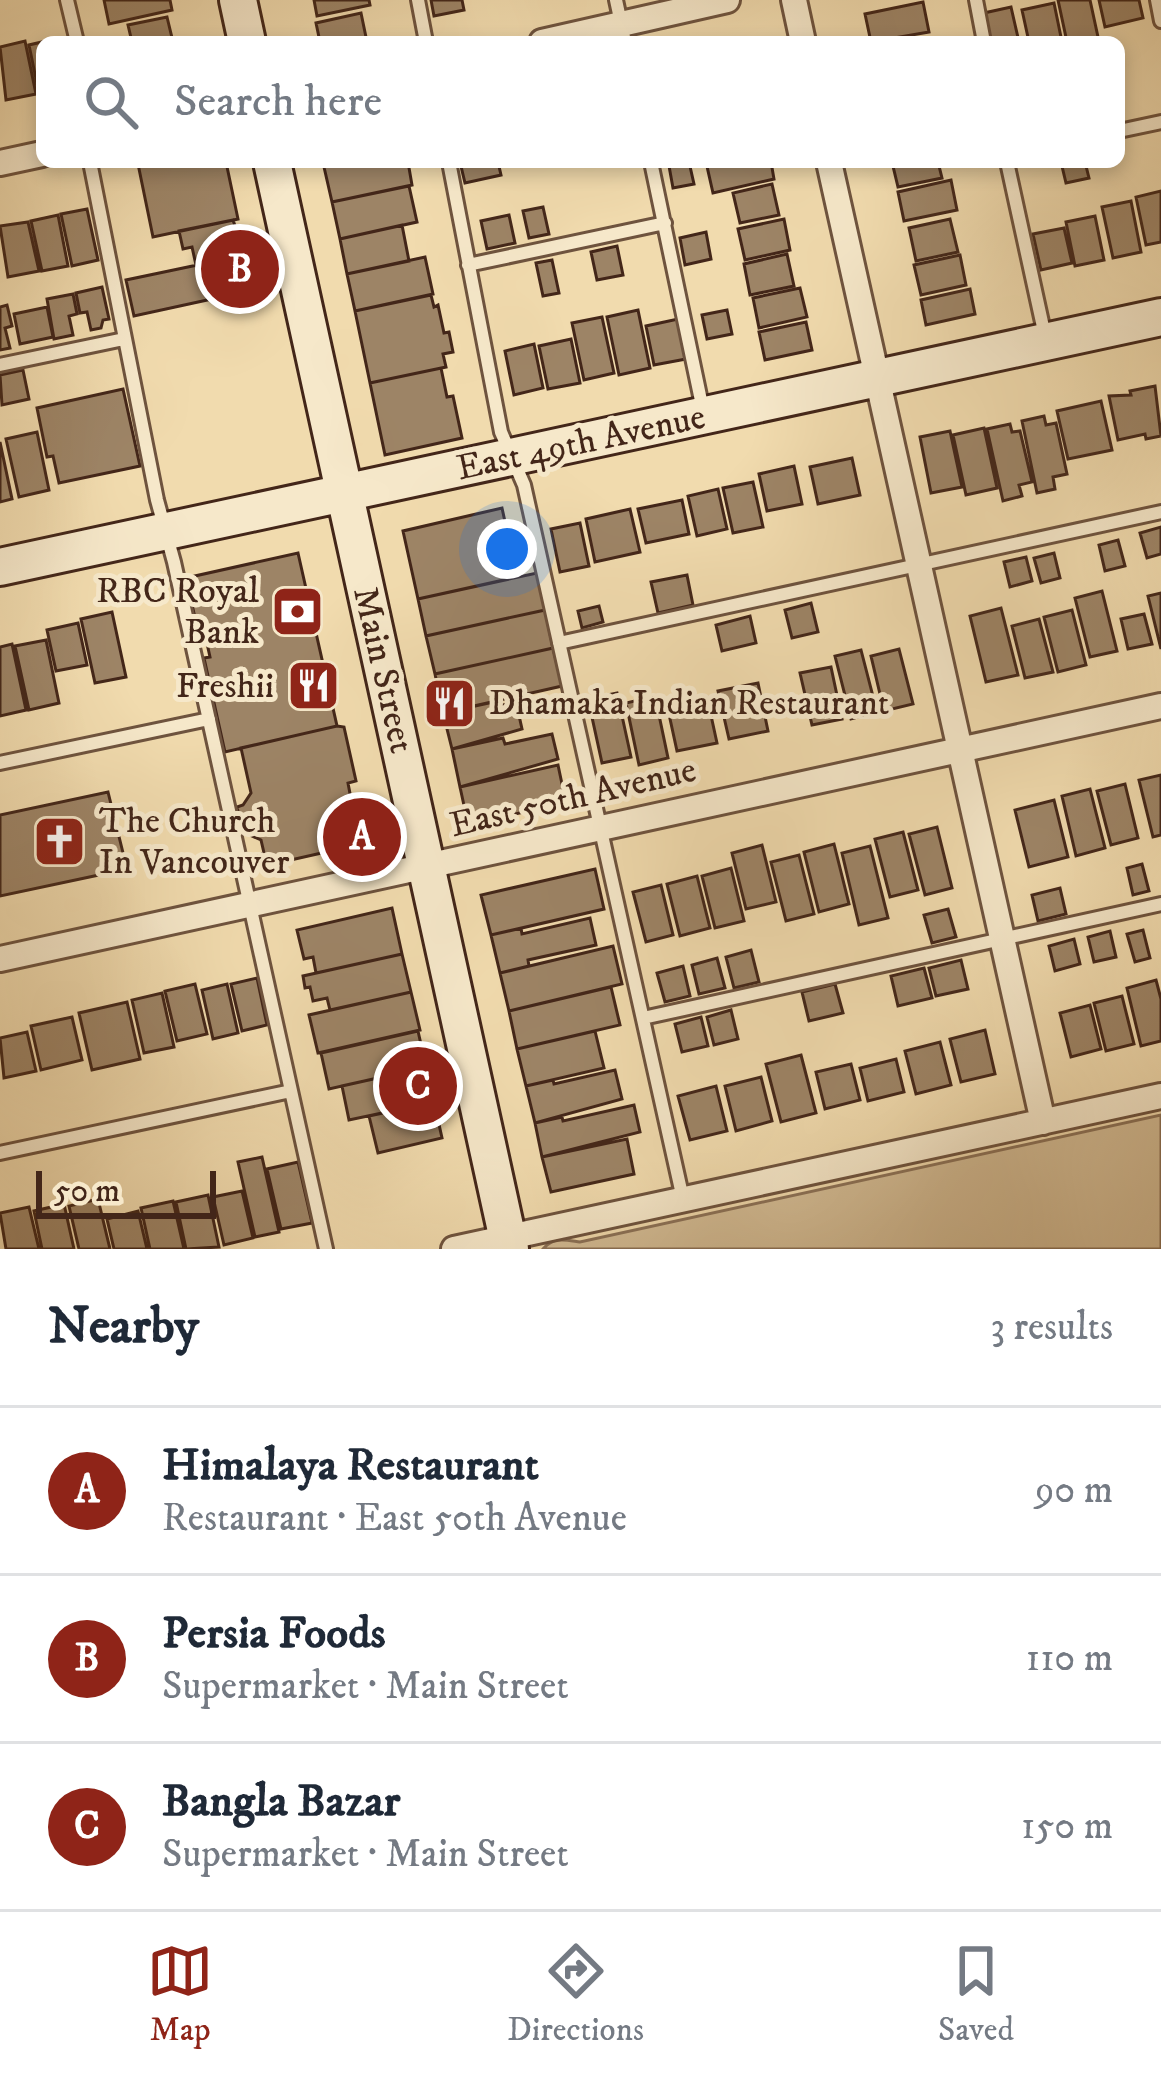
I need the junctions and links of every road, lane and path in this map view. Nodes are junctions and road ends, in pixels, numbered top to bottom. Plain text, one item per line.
1 (67, 0) edge
2 (238, 0) edge
3 (418, 0) edge
4 (727, 0) edge
5 (794, 0) edge
6 (976, 0) edge
7 (1157, 0) edge
8 (1161, 21) edge
9 (620, 22) edge
10 (76, 36) edge
11 (246, 36) edge
12 (425, 36) edge
13 (565, 36) edge
14 (802, 36) edge
15 (983, 36) edge
16 (1161, 122) edge
17 (1125, 130) edge
18 (36, 155) edge
19 (0, 163) edge
20 (91, 168) edge
21 (273, 168) edge
22 (450, 168) edge
23 (652, 168) edge
24 (830, 168) edge
25 (1008, 168) edge
26 (665, 223) junction
27 (468, 265) junction
28 (1161, 317) edge
29 (124, 339) junction
30 (1046, 343) junction
31 (0, 364) edge
32 (875, 380) junction
33 (704, 417) junction
34 (513, 459) junction
35 (343, 494) junction
36 (1161, 512) edge
37 (167, 531) junction
38 (917, 565) junction
39 (0, 567) edge
40 (559, 643) junction
41 (1161, 706) edge
42 (209, 718) junction
43 (959, 750) junction
44 (0, 763) edge
45 (601, 829) junction
46 (429, 867) junction
47 (1161, 904) edge
48 (250, 906) junction
49 (1001, 938) junction
50 (0, 959) edge
51 (644, 1018) junction
52 (290, 1091) junction
53 (1161, 1096) edge
54 (1042, 1122) junction
55 (0, 1154) edge
56 (684, 1200) junction
57 (508, 1243) edge
58 (326, 1249) edge
59 (454, 1249) edge

1 - 10 lane
2 - 11 street
3 - 12 lane
4 - 9 street
5 - 14 street
6 - 15 lane
7 - 8 lane
9 - 13 street
16 - 17 lane
18 - 19 street
20 - 29 lane
21 - 35 street, Main Street
22 - 27 lane
23 - 26 lane
24 - 32 street
25 - 30 lane
26 - 27 lane
26 - 33 lane
27 - 34 lane
28 - 30 street, East 49th Avenue
29 - 31 lane
29 - 37 lane
30 - 32 street, East 49th Avenue
32 - 33 street, East 49th Avenue
32 - 38 street
33 - 34 street, East 49th Avenue
34 - 35 street, East 49th Avenue
34 - 40 lane
35 - 37 street, East 49th Avenue
35 - 46 street, Main Street
36 - 38 lane
37 - 39 street, East 49th Avenue
37 - 42 lane
38 - 40 lane
38 - 43 street
40 - 45 lane
41 - 43 street, East 50th Avenue
42 - 44 lane
42 - 48 lane
43 - 45 street, East 50th Avenue
43 - 49 street
45 - 46 street, East 50th Avenue
45 - 51 lane
46 - 48 street, East 50th Avenue
46 - 57 street, Main Street
47 - 49 lane
48 - 50 street, East 50th Avenue
48 - 52 lane
49 - 51 lane
49 - 54 street
51 - 56 lane
52 - 55 lane
52 - 58 lane
53 - 54 street
54 - 56 street
56 - 57 street
57 - 59 street

